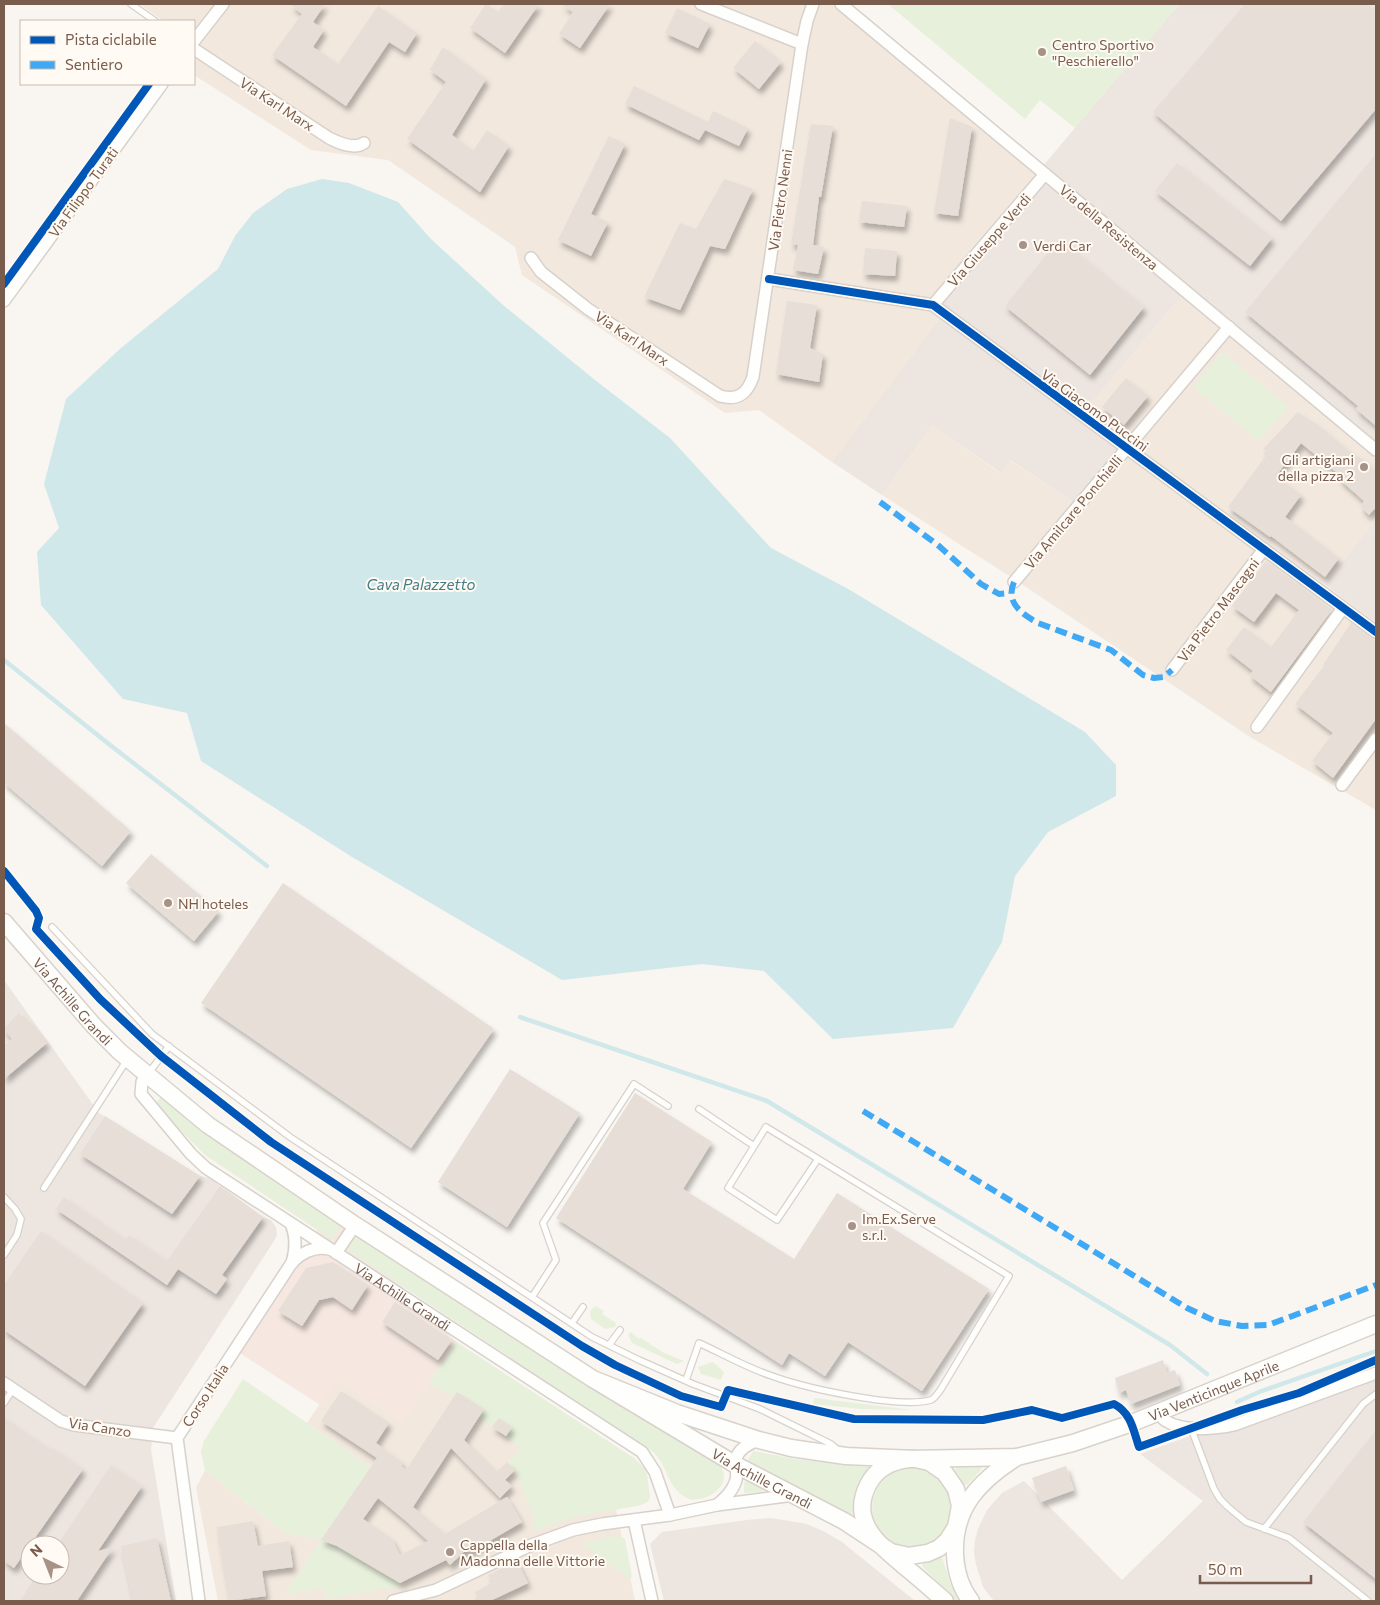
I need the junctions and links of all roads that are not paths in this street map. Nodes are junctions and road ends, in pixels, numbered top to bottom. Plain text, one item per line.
1 (132, 4) edge
2 (223, 4) edge
3 (701, 4) edge
4 (813, 4) edge
5 (841, 4) edge
6 (154, 20) edge
7 (195, 40) edge
8 (802, 44) junction
9 (195, 50) edge
10 (161, 85) edge
11 (364, 143) dead end
12 (1046, 174) junction
13 (531, 258) dead end
14 (769, 279) junction
15 (4, 301) edge
16 (933, 306) junction
17 (1229, 327) junction
18 (744, 393) joint
19 (1375, 445) edge
20 (1127, 449) junction
21 (1264, 550) junction
22 (1014, 582) dead end
23 (1343, 608) junction
24 (1376, 632) edge
25 (1172, 670) dead end
26 (1257, 727) dead end
27 (1376, 739) edge
28 (1342, 785) dead end
29 (4, 922) edge
30 (52, 927) dead end
31 (169, 1046) junction
32 (128, 1058) junction
33 (147, 1074) junction
34 (668, 1106) dead end
35 (698, 1109) dead end
36 (754, 1146) junction
37 (818, 1159) junction
38 (44, 1188) dead end
39 (4, 1197) edge
40 (291, 1224) junction
41 (355, 1225) junction
42 (334, 1252) junction
43 (4, 1255) edge
44 (291, 1264) junction
45 (532, 1297) junction
46 (583, 1307) dead end
47 (572, 1323) junction
48 (1376, 1324) edge
49 (620, 1330) dead end
50 (609, 1345) junction
51 (1376, 1373) edge
52 (593, 1379) junction
53 (686, 1380) junction
54 (8, 1386) edge
55 (1376, 1394) edge
56 (4, 1403) edge
57 (1158, 1413) junction
58 (1191, 1428) junction
59 (177, 1438) junction
60 (758, 1440) junction
61 (846, 1456) junction
62 (1017, 1458) junction
63 (912, 1459) junction
64 (736, 1465) junction
65 (794, 1495) junction
66 (717, 1505) junction
67 (670, 1514) junction
68 (959, 1517) junction
69 (634, 1520) junction
70 (1264, 1529) junction
71 (880, 1545) junction
72 (199, 1601) edge
73 (393, 1601) edge
74 (652, 1601) edge
75 (945, 1601) edge
76 (971, 1601) edge
77 (1368, 1601) edge

1 - 6 lane
2 - 7 street
3 - 8 street
4 - 8 street, Via Pietro Nenni
5 - 12 street, Via della Resistenza
8 - 14 street, Via Pietro Nenni
9 - 11 street, Via Karl Marx
10 - 15 street, Via Filippo Turati
12 - 16 street, Via Giuseppe Verdi
12 - 17 street, Via della Resistenza
13 - 18 street, Via Karl Marx
14 - 16 street, Via Giacomo Puccini
14 - 18 street, Via Pietro Nenni
16 - 20 street, Via Giacomo Puccini
17 - 19 street, Via della Resistenza
17 - 20 street, Via Amilcare Ponchielli
20 - 21 street, Via Giacomo Puccini
20 - 22 street, Via Amilcare Ponchielli
21 - 23 street, Via Giacomo Puccini
21 - 25 street, Via Pietro Mascagni
23 - 24 street, Via Giacomo Puccini
23 - 26 street
27 - 28 street
29 - 32 main road, Via Achille Grandi
30 - 31 lane
31 - 33 lane
31 - 45 lane
32 - 33 main road, Via Achille Grandi
32 - 38 lane
33 - 40 street, Via Achille Grandi
33 - 41 main road, Via Achille Grandi
34 - 45 lane
35 - 36 lane
36 - 37 lane
36 - 37 lane
37 - 53 lane
39 - 43 lane
40 - 42 street, Via Achille Grandi
40 - 44 street, Corso Italia
41 - 42 street
41 - 52 main road, Via Achille Grandi
42 - 44 street, Corso Italia
42 - 67 street, Via Achille Grandi
44 - 59 street, Corso Italia
45 - 47 lane
46 - 47 lane
47 - 50 lane
48 - 57 main road, Via Venticinque Aprile
49 - 50 lane
50 - 53 lane
51 - 58 street
52 - 60 main road, Via Achille Grandi
52 - 64 main road, Via Achille Grandi
53 - 61 lane
54 - 56 lane
54 - 59 street, Via Canzo
55 - 70 lane
57 - 58 street
57 - 62 main road, Via Venticinque Aprile
58 - 70 lane
59 - 72 street, Corso Italia
60 - 61 main road, Via Achille Grandi
60 - 64 street
61 - 63 main road, Via Achille Grandi
62 - 63 main road, Via Venticinque Aprile
62 - 68 main road, Via Venticinque Aprile
63 - 68 main road, Via Achille Grandi
63 - 71 main road
64 - 65 main road, Via Achille Grandi
64 - 66 street
65 - 66 street
65 - 71 main road, Via Achille Grandi
66 - 67 street
67 - 69 street
68 - 71 main road, Via Achille Grandi
68 - 76 main road
69 - 73 street
69 - 74 street
70 - 77 lane
71 - 75 main road

